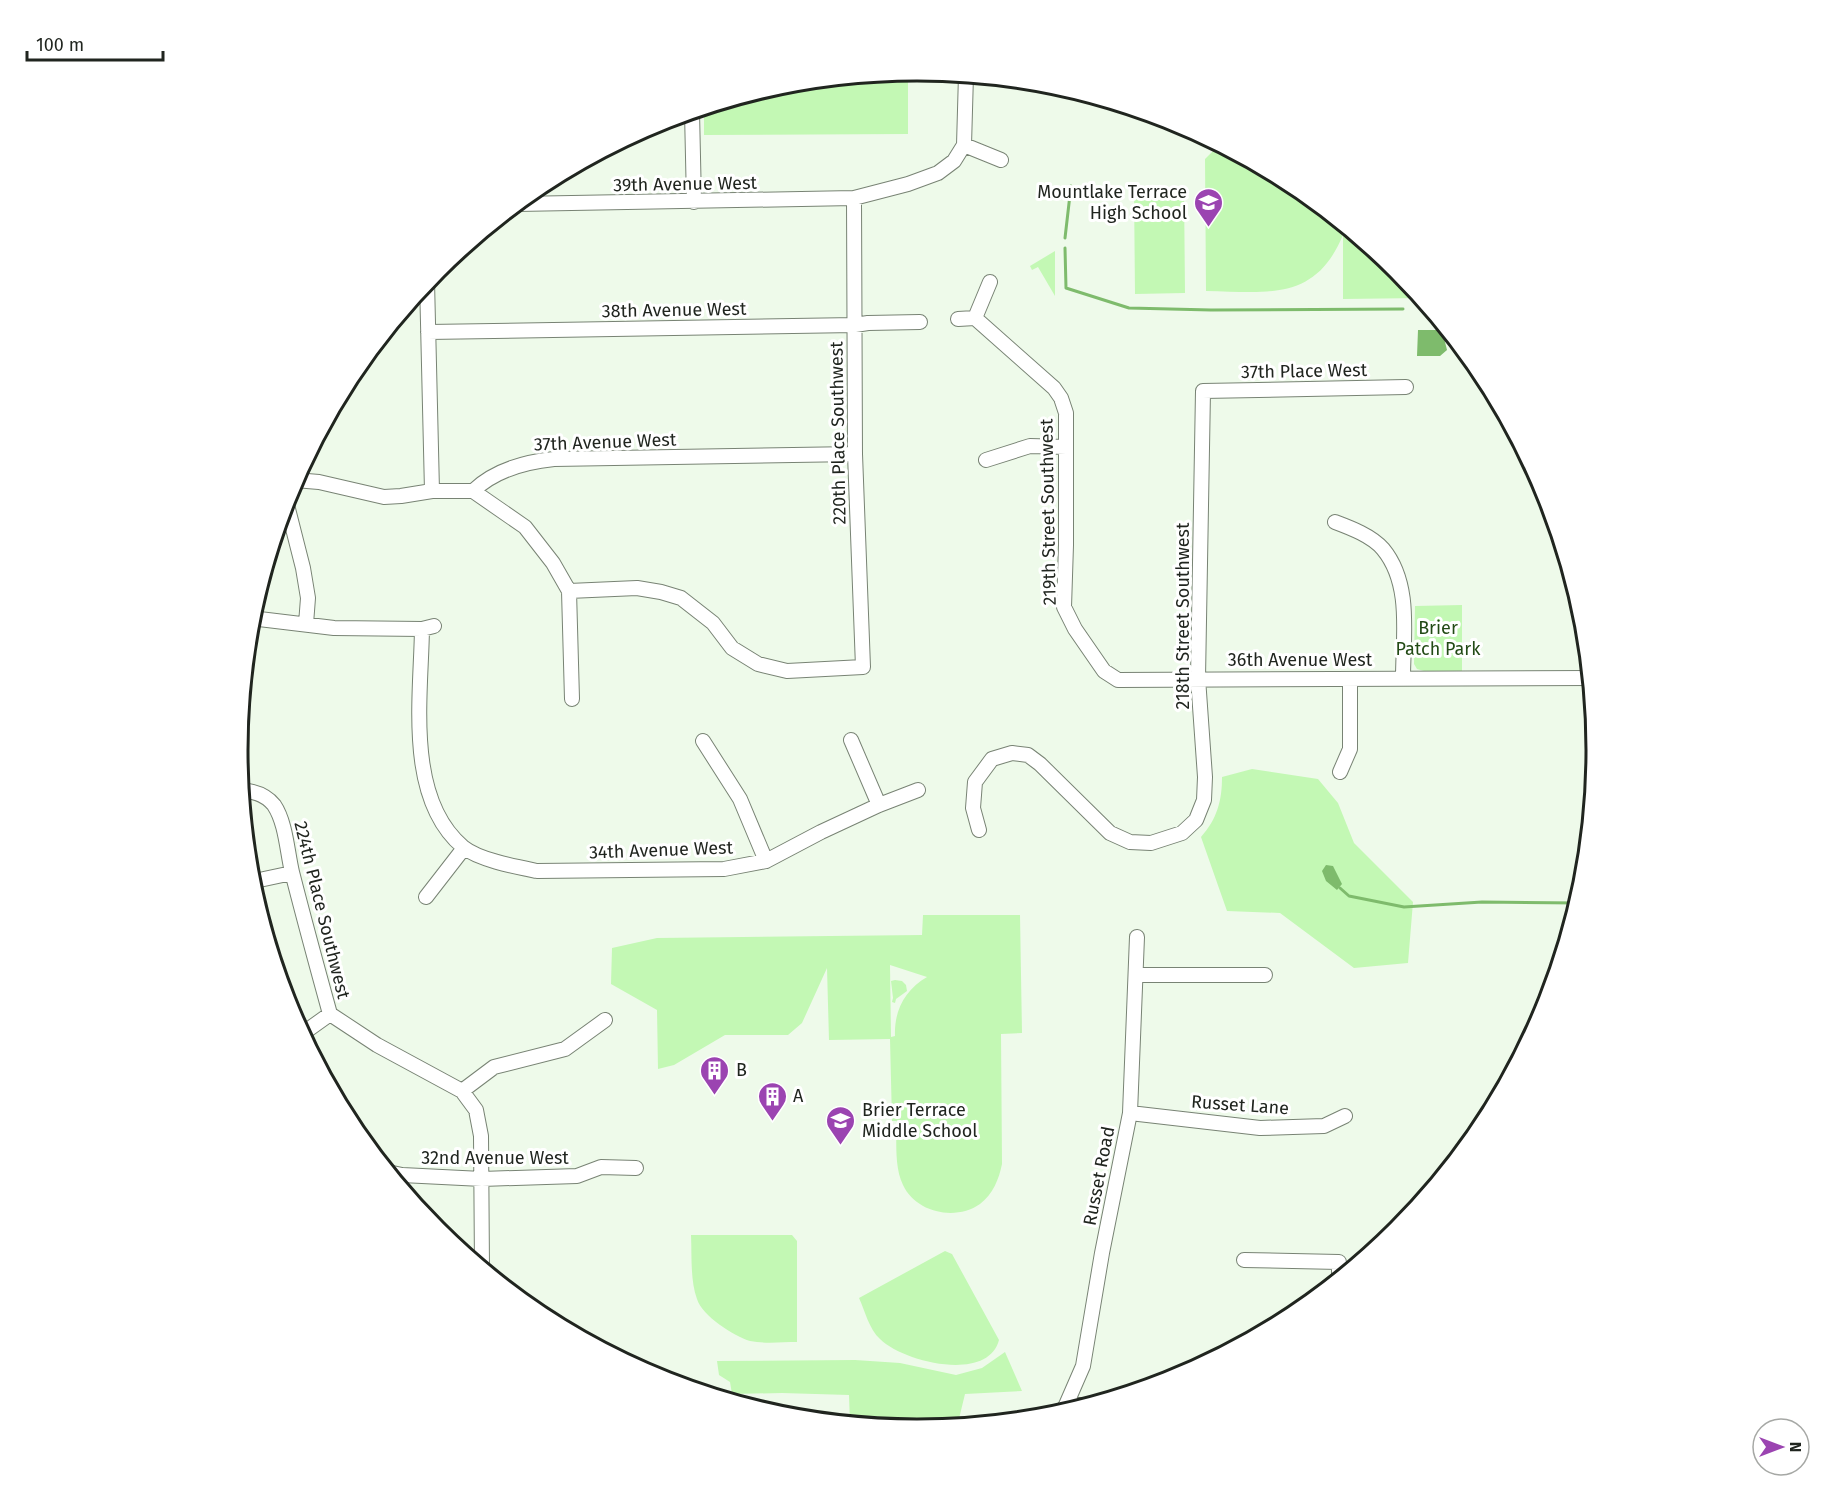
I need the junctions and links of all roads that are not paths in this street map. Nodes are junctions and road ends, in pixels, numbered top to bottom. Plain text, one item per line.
1 (966, 83) edge
2 (692, 121) edge
3 (964, 145) junction
4 (1001, 160) dead end
5 (854, 198) junction
6 (694, 202) junction
7 (532, 204) edge
8 (990, 282) dead end
9 (427, 295) edge
10 (975, 318) junction
11 (958, 319) dead end
12 (920, 322) dead end
13 (855, 325) junction
14 (428, 332) junction
15 (1406, 387) dead end
16 (1203, 391) joint
17 (1066, 447) junction
18 (855, 454) junction
19 (986, 460) dead end
20 (305, 481) edge
21 (432, 491) junction
22 (473, 491) junction
23 (290, 518) edge
24 (1335, 522) dead end
25 (568, 591) junction
26 (261, 619) edge
27 (306, 624) junction
28 (1198, 678) junction
29 (1403, 678) junction
30 (1583, 678) edge
31 (1350, 679) junction
32 (1118, 680) joint
33 (572, 699) dead end
34 (851, 740) dead end
35 (703, 741) dead end
36 (1340, 772) dead end
37 (918, 790) dead end
38 (249, 792) edge
39 (879, 805) junction
40 (979, 830) dead end
41 (464, 848) junction
42 (766, 861) junction
43 (292, 873) junction
44 (261, 880) edge
45 (426, 897) dead end
46 (1137, 937) dead end
47 (1136, 975) junction
48 (1265, 975) dead end
49 (330, 1014) junction
50 (605, 1020) dead end
51 (309, 1029) edge
52 (462, 1091) junction
53 (1130, 1113) junction
54 (1345, 1116) dead end
55 (636, 1168) dead end
56 (400, 1174) edge
57 (482, 1179) junction
58 (482, 1259) edge
59 (1244, 1260) dead end
60 (1339, 1270) edge
61 (1065, 1403) edge

1 - 3 street
2 - 6 street
3 - 4 street
3 - 5 street, 39th Avenue West
5 - 6 street, 39th Avenue West
5 - 13 street, 220th Place Southwest
6 - 7 street, 39th Avenue West
8 - 10 street
9 - 14 street
10 - 11 street
10 - 17 street, 219th Street Southwest
12 - 13 street, 38th Avenue West
13 - 14 street, 38th Avenue West
13 - 18 street, 220th Place Southwest
14 - 21 street
15 - 16 street, 37th Place West
16 - 28 street, 218th Street Southwest
17 - 19 street
17 - 32 street, 219th Street Southwest
18 - 22 street, 37th Avenue West
18 - 25 street, 220th Place Southwest
20 - 21 street
21 - 22 street
22 - 25 street
23 - 27 street
24 - 29 street
25 - 33 street
26 - 27 street
27 - 41 street
28 - 31 street, 36th Avenue West
28 - 32 street, 36th Avenue West
28 - 40 street, 218th Street Southwest
29 - 30 street, 36th Avenue West
29 - 31 street, 36th Avenue West
31 - 36 street
34 - 39 street
35 - 42 street
37 - 39 street, 34th Avenue West
38 - 43 street, 224th Place Southwest
39 - 42 street, 34th Avenue West
41 - 42 street, 34th Avenue West
41 - 45 street
43 - 44 street
43 - 49 street, 224th Place Southwest
46 - 47 street, Russet Road
47 - 48 street
47 - 53 street, Russet Road
49 - 51 street
49 - 52 street, 224th Place Southwest
50 - 52 street
52 - 57 street
53 - 54 street, Russet Lane
53 - 61 street, Russet Road
55 - 57 street, 32nd Avenue West
56 - 57 street, 32nd Avenue West
57 - 58 street
59 - 60 street

